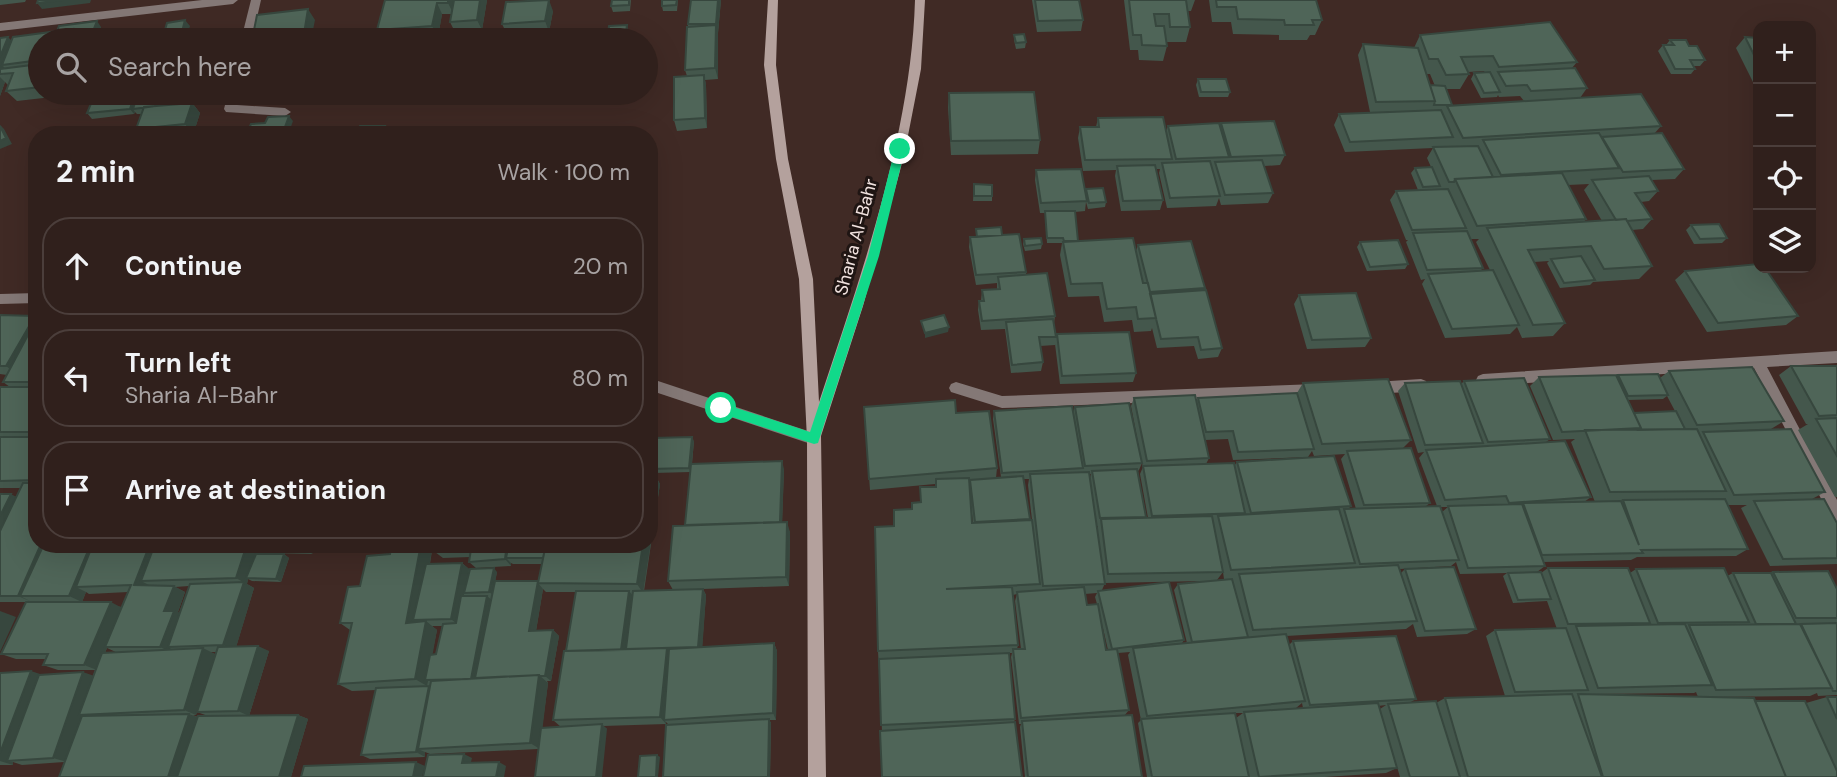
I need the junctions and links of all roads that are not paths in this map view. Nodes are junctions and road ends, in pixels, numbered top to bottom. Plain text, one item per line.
1 (233, 0) edge
2 (256, 0) edge
3 (773, 0) edge
4 (920, 0) edge
5 (0, 27) edge
6 (249, 28) edge
7 (231, 105) edge
8 (285, 112) dead end
9 (28, 298) edge
10 (0, 299) edge
11 (1837, 357) edge
12 (1757, 361) junction
13 (1470, 381) edge
14 (1429, 384) edge
15 (658, 387) edge
16 (956, 388) dead end
17 (1361, 388) edge
18 (1334, 390) edge
19 (814, 439) junction
20 (1837, 515) edge
21 (817, 777) edge

1 - 5 street
2 - 6 street
3 - 19 main road, Sharia Al-Bahr
4 - 19 main road, Sharia Al-Bahr
7 - 8 street
9 - 10 street
11 - 12 street
12 - 13 street
12 - 20 street
14 - 17 street
15 - 19 street
16 - 18 street
19 - 21 main road, Sharia Al-Bahr

